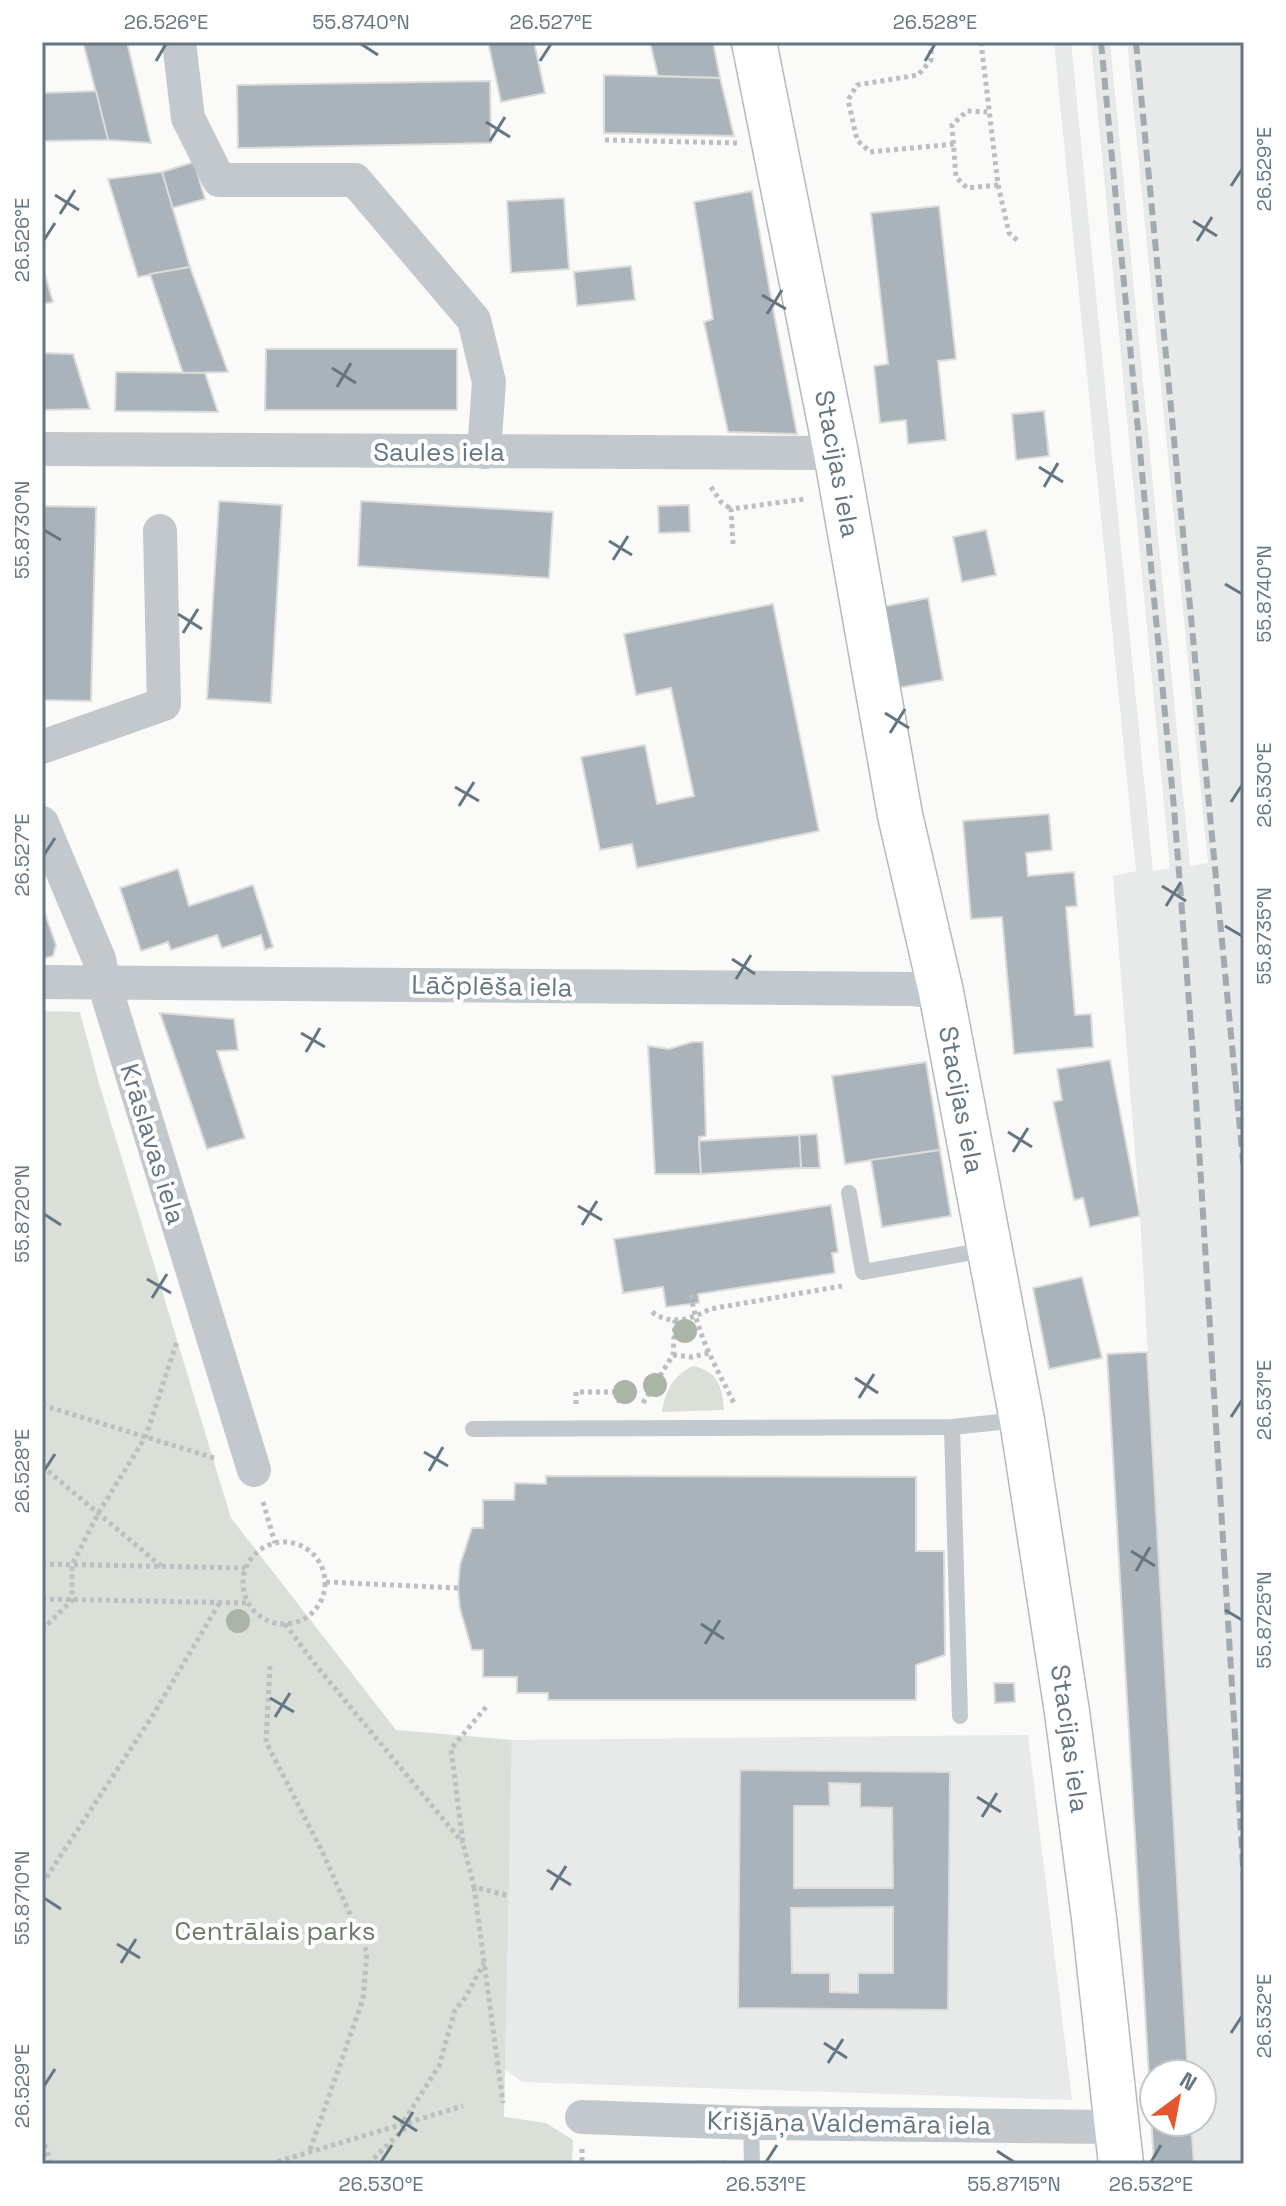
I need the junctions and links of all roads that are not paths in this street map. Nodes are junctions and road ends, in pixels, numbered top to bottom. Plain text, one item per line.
1 (179, 42) edge
2 (754, 42) edge
3 (42, 449) edge
4 (484, 452) junction
5 (836, 453) junction
6 (160, 531) dead end
7 (42, 747) edge
8 (42, 823) edge
9 (42, 982) edge
10 (104, 983) junction
11 (941, 992) junction
12 (849, 1193) dead end
13 (991, 1249) junction
14 (1022, 1420) junction
15 (952, 1427) junction
16 (473, 1429) dead end
17 (254, 1470) road end
18 (960, 1716) dead end
19 (582, 2117) dead end
20 (751, 2123) junction
21 (1118, 2145) edge
22 (752, 2164) edge

1 - 4 street
2 - 5 street, Stacijas iela
3 - 4 street, Saules iela
4 - 5 street, Saules iela
5 - 11 street, Stacijas iela
6 - 7 street
8 - 10 street, Krāslavas iela
9 - 10 street, Lāčplēša iela
10 - 11 street, Lāčplēša iela
10 - 17 street, Krāslavas iela
11 - 13 street, Stacijas iela
12 - 13 lane
13 - 14 street, Stacijas iela
14 - 15 lane
14 - 21 street, Stacijas iela
15 - 16 lane
15 - 18 lane
19 - 20 street, Krišjāņa Valdemāra iela
20 - 21 street, Krišjāņa Valdemāra iela
20 - 22 lane

